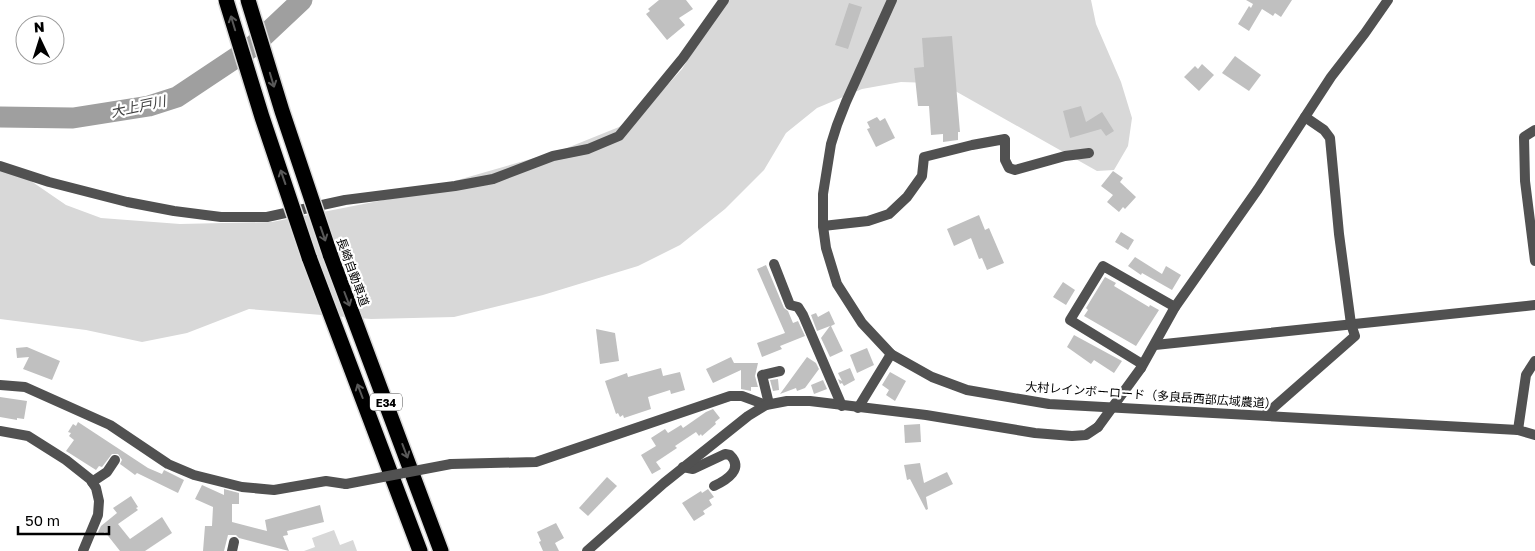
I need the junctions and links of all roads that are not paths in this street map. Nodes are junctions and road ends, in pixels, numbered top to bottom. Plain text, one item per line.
1 (226, 0) edge
2 (248, 0) edge
3 (892, 0) edge
4 (1388, 0) edge
5 (719, 2) edge
6 (1305, 117) junction
7 (1535, 130) edge
8 (1089, 153) dead end
9 (0, 166) edge
10 (823, 226) junction
11 (1535, 261) edge
12 (774, 264) dead end
13 (1535, 305) edge
14 (1175, 307) junction
15 (1351, 324) junction
16 (1155, 345) junction
17 (891, 354) junction
18 (1535, 361) edge
19 (1142, 366) junction
20 (780, 371) dead end
21 (0, 385) edge
22 (768, 405) junction
23 (842, 406) junction
24 (858, 408) junction
25 (1265, 415) junction
26 (1518, 430) junction
27 (0, 431) edge
28 (1535, 435) edge
29 (115, 460) dead end
30 (683, 467) junction
31 (92, 482) junction
32 (714, 486) dead end
33 (86, 550) edge
34 (420, 551) edge
35 (441, 551) edge
36 (587, 551) edge

34 -> 1 highway, E34, bridge
2 -> 35 highway, 長崎自動車道 / E34, bridge
3 - 10 street, 大村レインボーロード（多良岳西部広域農道）
4 - 6 street
5 - 9 street
6 - 14 street
6 - 15 street
7 - 11 street
8 - 10 street
10 - 17 street, 大村レインボーロード（多良岳西部広域農道）
12 - 23 street
13 - 15 street
14 - 16 street
14 - 19 street
15 - 16 street
15 - 25 street
16 - 19 street
17 - 24 street
17 - 25 street, 大村レインボーロード（多良岳西部広域農道）
18 - 26 street
19 - 24 street, bridge
20 - 22 street
21 - 22 street, bridge
22 - 23 street
22 - 30 street
23 - 24 street
25 - 26 street, 大村レインボーロード（多良岳西部広域農道）
26 - 28 street, 大村レインボーロード（多良岳西部広域農道）
27 - 31 street
29 - 31 street
30 - 32 street
30 - 36 street
31 - 33 street

